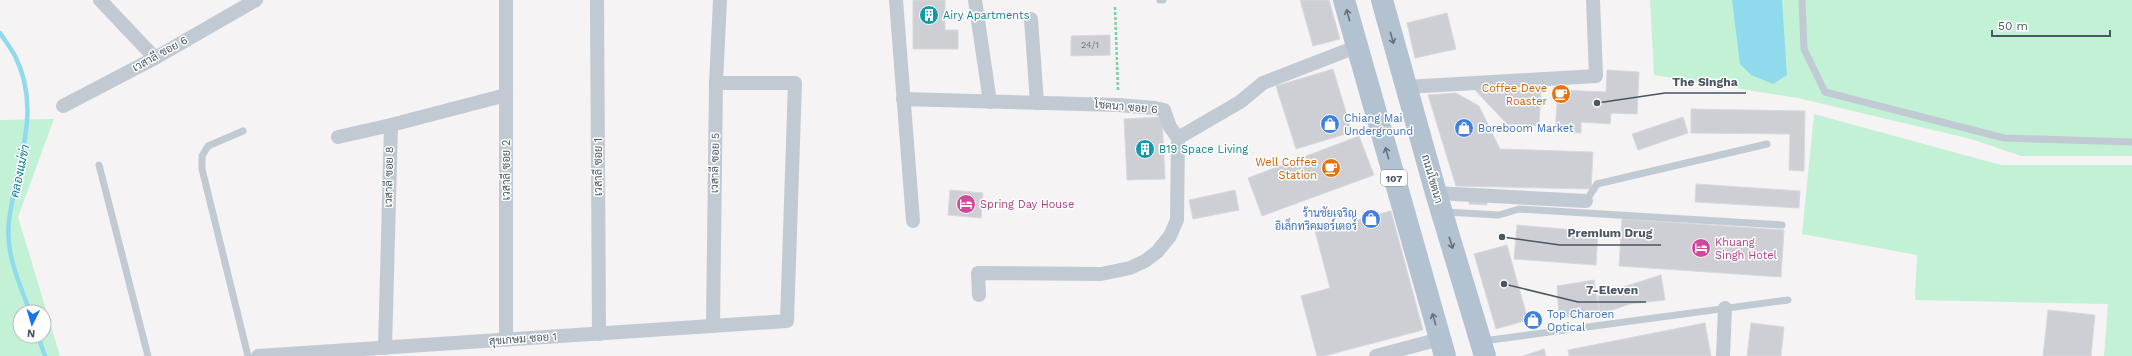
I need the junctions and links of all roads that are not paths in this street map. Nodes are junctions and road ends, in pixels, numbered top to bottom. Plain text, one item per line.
1 (100, 0) edge
2 (256, 0) edge
3 (506, 0) edge
4 (597, 0) edge
5 (720, 0) edge
6 (896, 0) edge
7 (975, 0) edge
8 (1344, 0) edge
9 (1382, 0) edge
10 (1593, 0) edge
11 (1802, 0) edge
12 (1031, 19) dead end
13 (1356, 47) junction
14 (155, 58) junction
15 (716, 83) junction
16 (1406, 87) junction
17 (506, 95) junction
18 (903, 100) junction
19 (990, 102) junction
20 (1037, 103) junction
21 (63, 106) dead end
22 (391, 125) junction
23 (244, 131) dead end
24 (338, 137) dead end
25 (1178, 138) junction
26 (2132, 142) edge
27 (1767, 144) dead end
28 (99, 165) dead end
29 (1438, 202) junction
30 (1586, 202) joint
31 (913, 221) dead end
32 (1782, 225) dead end
33 (978, 295) dead end
34 (1788, 300) dead end
35 (1725, 308) junction
36 (713, 326) junction
37 (599, 334) junction
38 (506, 340) junction
39 (385, 348) junction
40 (1443, 348) edge
41 (1483, 348) edge
42 (341, 353) edge
43 (148, 356) edge
44 (248, 356) edge
45 (258, 356) edge
46 (1376, 356) edge
47 (1723, 356) edge

1 - 14 street
2 - 14 street, เวสาลี ซอย 6
3 - 17 street, เวสาลี ซอย 2
4 - 37 street, เวสาลี ซอย 1
5 - 15 street, เวสาลี ซอย 5
6 - 18 street
7 - 19 street
13 -> 8 main road, 107
9 -> 16 main road, ถนนโชตนา
10 - 16 street
11 - 26 lane
12 - 20 street
13 - 25 street
40 -> 13 main road, 107
14 - 21 street, เวสาลี ซอย 6
15 - 36 street, เวสาลี ซอย 5
15 - 36 street, สุขเกษม ซอย 1
16 - 29 main road, ถนนโชตนา
17 - 22 street
17 - 38 street, เวสาลี ซอย 2
18 - 19 street, โชตนา ซอย 6
18 - 31 street
19 - 20 street, โชตนา ซอย 6
20 - 25 street, โชตนา ซอย 6
22 - 24 street
22 - 39 street, เวสาลี ซอย 8
23 - 44 lane
25 - 33 street
27 - 30 lane
28 - 43 lane
29 - 30 street
29 - 32 lane
29 -> 41 main road, ถนนโชตนา
34 - 35 lane
35 - 41 lane
35 - 47 street
36 - 37 street, สุขเกษม ซอย 1
37 - 38 street, สุขเกษม ซอย 1
38 - 39 street, สุขเกษม ซอย 1
39 - 42 street, สุขเกษม ซอย 1
40 - 46 street
42 - 45 street, สุขเกษม ซอย 1

